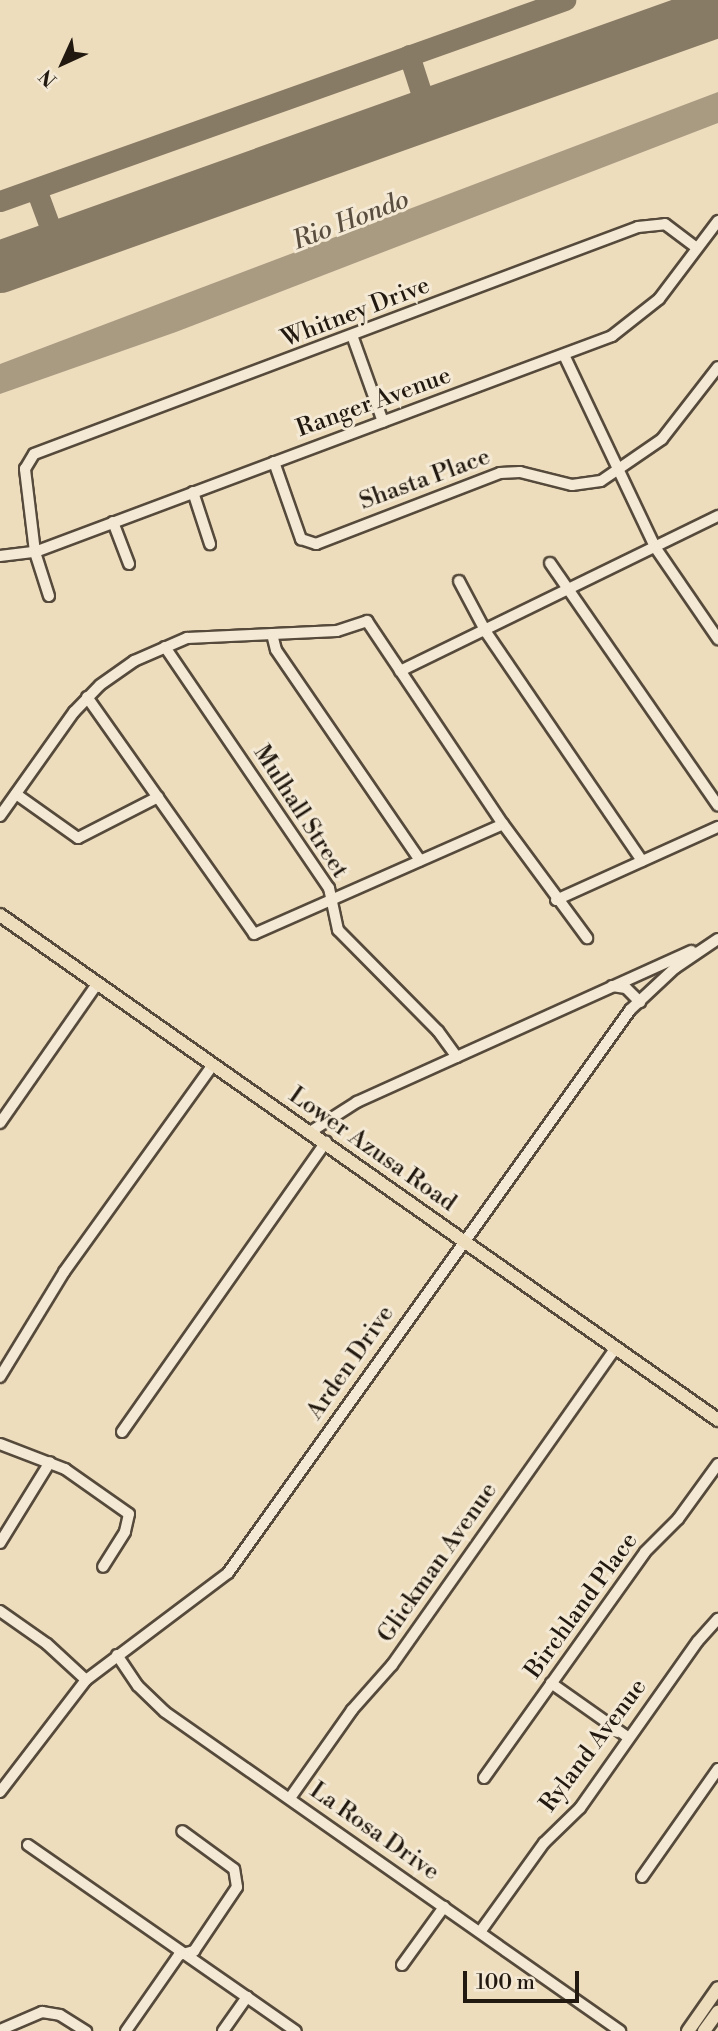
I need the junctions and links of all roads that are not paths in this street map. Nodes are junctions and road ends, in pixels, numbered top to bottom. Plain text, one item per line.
1 (718, 221) edge
2 (695, 247) junction
3 (353, 338) junction
4 (564, 355) junction
5 (718, 367) edge
6 (383, 422) junction
7 (274, 461) junction
8 (617, 471) junction
9 (193, 492) junction
10 (718, 516) edge
11 (114, 522) junction
12 (210, 544) dead end
13 (655, 547) junction
14 (35, 552) junction
15 (0, 556) edge
16 (550, 563) dead end
17 (129, 564) dead end
18 (459, 581) dead end
19 (571, 591) junction
20 (49, 596) dead end
21 (486, 632) junction
22 (272, 634) junction
23 (718, 639) edge
24 (164, 647) junction
25 (400, 671) junction
26 (87, 697) junction
27 (16, 794) junction
28 (158, 797) junction
29 (718, 806) edge
30 (0, 816) edge
31 (503, 824) junction
32 (718, 827) edge
33 (420, 860) junction
34 (642, 861) junction
35 (331, 900) junction
36 (556, 900) junction
37 (0, 915) edge
38 (587, 939) dead end
39 (714, 941) edge
40 (97, 984) junction
41 (611, 986) junction
42 (640, 1002) junction
43 (457, 1057) junction
44 (212, 1066) junction
45 (0, 1123) edge
46 (310, 1132) junction
47 (326, 1142) junction
48 (465, 1241) junction
49 (616, 1349) junction
50 (0, 1377) edge
51 (718, 1420) edge
52 (121, 1432) dead end
53 (0, 1444) edge
54 (50, 1462) junction
55 (718, 1464) edge
56 (0, 1543) edge
57 (103, 1567) dead end
58 (0, 1611) edge
59 (718, 1619) edge
60 (117, 1655) junction
61 (86, 1680) junction
62 (551, 1683) junction
63 (629, 1738) junction
64 (718, 1769) edge
65 (484, 1777) dead end
66 (0, 1792) edge
67 (290, 1798) junction
68 (182, 1831) dead end
69 (28, 1845) dead end
70 (642, 1877) dead end
71 (444, 1907) junction
72 (480, 1932) junction
73 (186, 1953) junction
74 (402, 1965) dead end
75 (718, 1988) edge
76 (247, 1997) junction
77 (718, 2012) edge
78 (0, 2031) edge
79 (86, 2031) edge
80 (126, 2031) edge
81 (223, 2031) edge
82 (296, 2031) edge
83 (620, 2031) edge
84 (688, 2031) edge
85 (704, 2031) edge

1 - 2 street, Ranger Avenue
2 - 3 street, Whitney Drive
2 - 4 street, Ranger Avenue
3 - 6 street
3 - 14 street, Whitney Drive
4 - 6 street, Ranger Avenue
4 - 8 street
5 - 8 street, Shasta Place
6 - 7 street, Ranger Avenue
7 - 8 street, Shasta Place
7 - 9 street, Ranger Avenue
8 - 13 street
9 - 11 street, Ranger Avenue
9 - 12 street
10 - 13 street
11 - 14 street, Ranger Avenue
11 - 17 street
13 - 19 street
13 - 23 street
14 - 15 street, Ranger Avenue
14 - 20 street
16 - 19 street
18 - 21 street
19 - 21 street
19 - 29 street
21 - 25 street
21 - 34 street
22 - 24 street
22 - 25 street
22 - 33 street
24 - 26 street
24 - 35 street, Mulhall Street
25 - 31 street
26 - 27 street
26 - 28 street
27 - 28 street
27 - 30 street
28 - 35 street
31 - 33 street
31 - 36 street
32 - 34 street
33 - 35 street
34 - 36 street
35 - 43 street, Mulhall Street
36 - 38 street
37 - 40 main road, Lower Azusa Road
39 - 41 street
39 - 42 street, Arden Drive
40 - 44 main road, Lower Azusa Road
40 - 45 street
41 - 42 street
41 - 43 street
42 - 48 street, Arden Drive
43 - 46 street
44 - 46 main road, Lower Azusa Road
44 - 50 street
46 - 47 main road, Lower Azusa Road
47 - 48 main road, Lower Azusa Road
47 - 52 street
48 - 49 main road, Lower Azusa Road
48 - 60 street, Arden Drive
49 - 51 main road, Lower Azusa Road
49 - 67 street, Glickman Avenue
53 - 54 street
54 - 56 street
54 - 57 street
55 - 62 street, Birchland Place
58 - 61 street
59 - 63 street, Ryland Avenue
60 - 61 street, Arden Drive
60 - 67 street, La Rosa Drive
61 - 66 street, Arden Drive
62 - 63 street
62 - 65 street, Birchland Place
63 - 72 street, Ryland Avenue
64 - 70 street
67 - 71 street, La Rosa Drive
68 - 73 street
69 - 73 street
71 - 72 street, La Rosa Drive
71 - 74 street
72 - 83 street, La Rosa Drive
73 - 76 street
73 - 80 street
75 - 84 main road
76 - 81 street
76 - 82 street
77 - 85 main road
78 - 79 street

